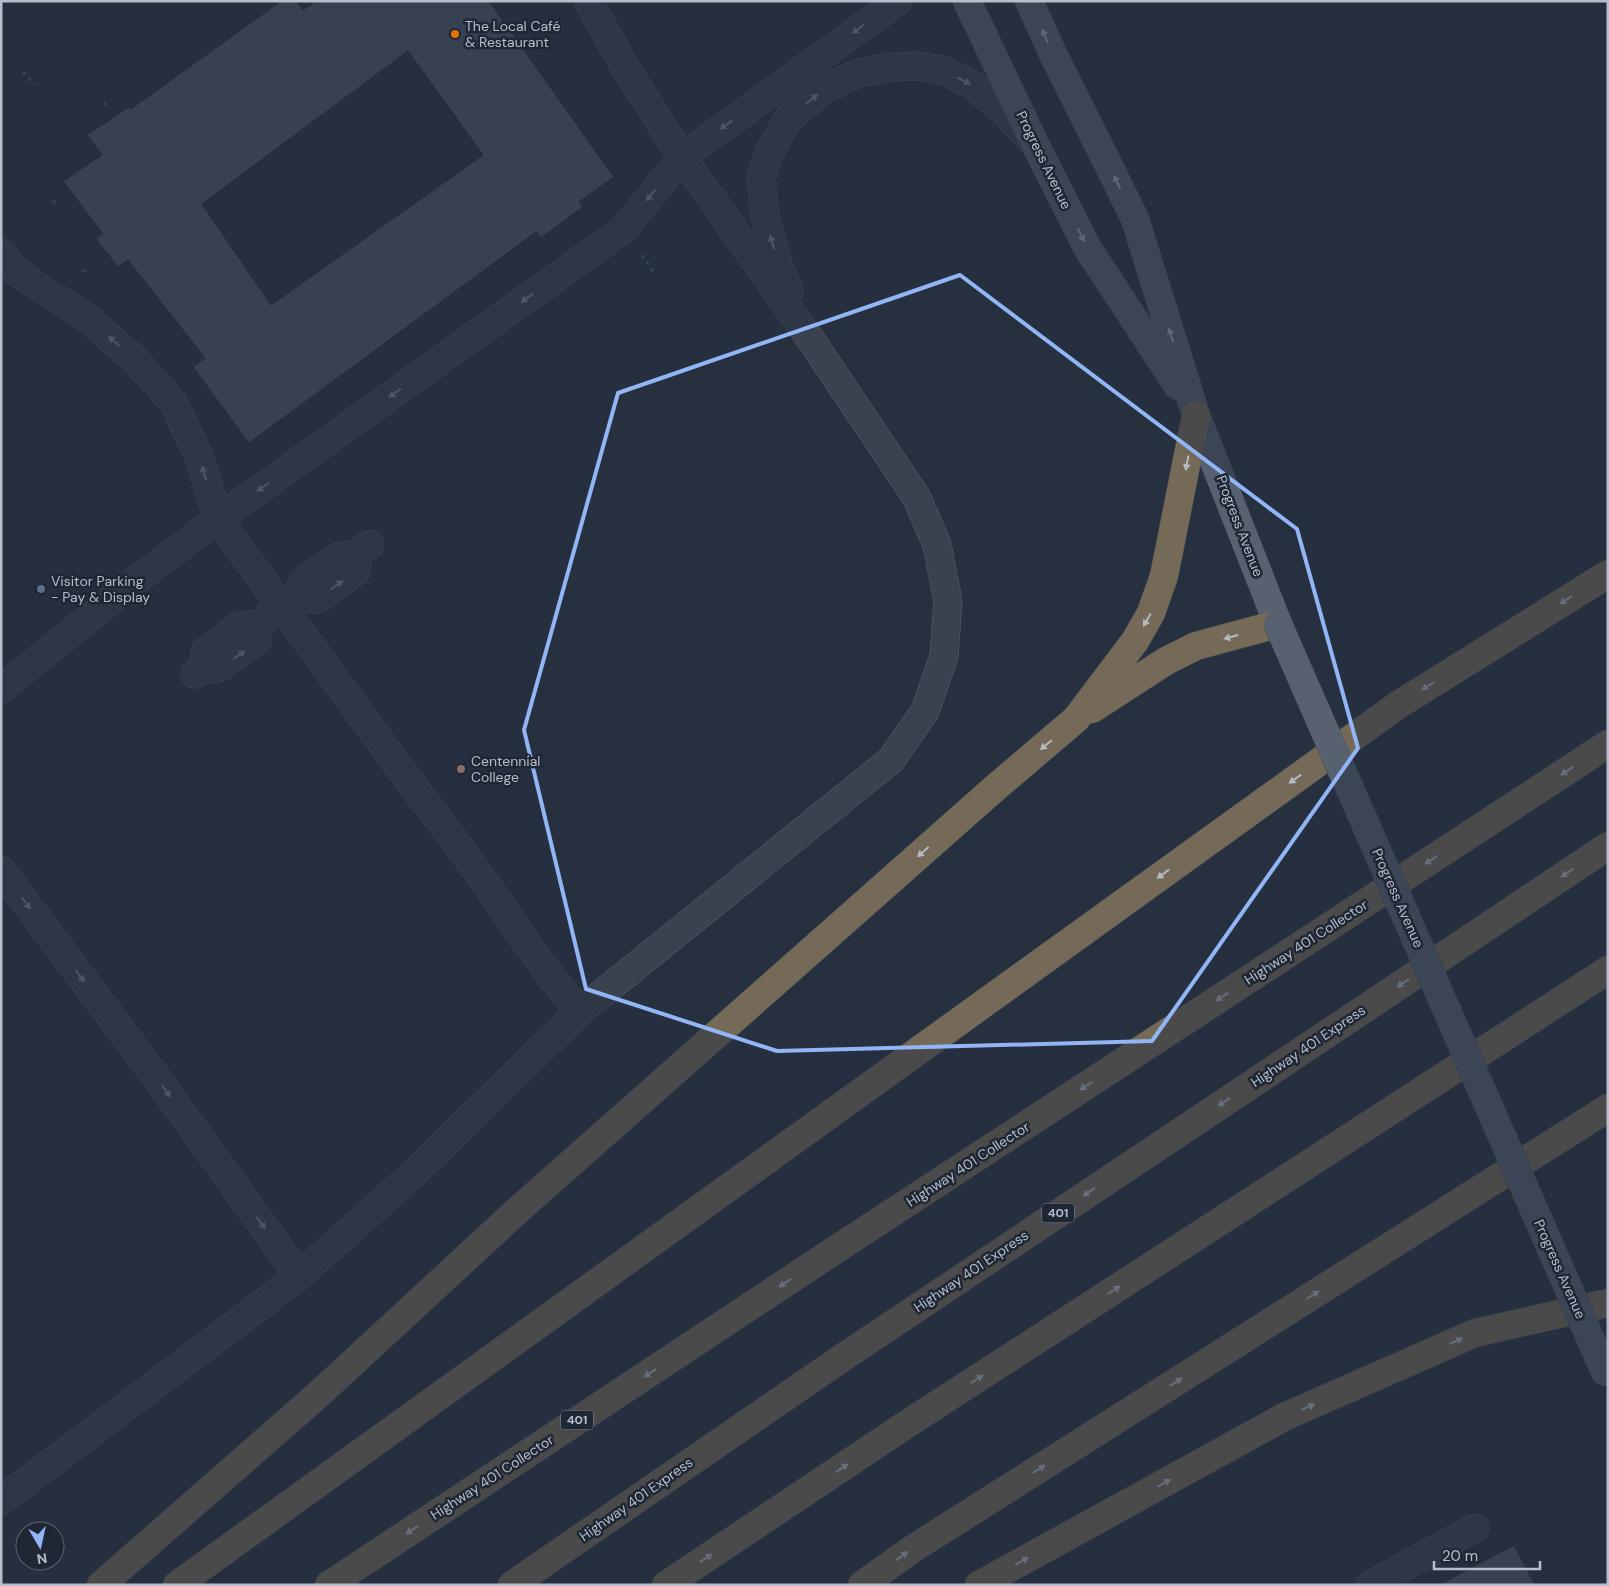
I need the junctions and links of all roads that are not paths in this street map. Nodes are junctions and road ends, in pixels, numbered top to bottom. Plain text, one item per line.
1 (588, 1) edge
2 (898, 1) edge
3 (967, 1) edge
4 (1029, 1) edge
5 (1035, 144) junction
6 (682, 157) junction
7 (1, 253) edge
8 (809, 337) junction
9 (1196, 415) junction
10 (218, 520) junction
11 (364, 549) dead end
12 (1608, 574) edge
13 (289, 605) junction
14 (1278, 624) junction
15 (199, 671) dead end
16 (1, 689) edge
17 (1076, 719) junction
18 (1608, 744) edge
19 (1608, 846) edge
20 (1, 870) edge
21 (1608, 970) edge
22 (579, 1012) junction
23 (1608, 1108) edge
24 (299, 1276) junction
25 (1608, 1303) edge
26 (1606, 1375) edge
27 (1, 1501) edge
28 (1474, 1528) dead end
29 (101, 1585) edge
30 (177, 1585) edge
31 (329, 1585) edge
32 (512, 1585) edge
33 (666, 1585) edge
34 (862, 1585) edge
35 (979, 1585) edge
36 (1370, 1585) edge

1 - 6 lane
2 -> 6 lane
3 - 5 main road, Progress Avenue
9 -> 4 main road, Progress Avenue
8 -> 5 lane
5 -> 9 main road, Progress Avenue
6 - 8 lane
6 -> 10 lane
10 -> 7 lane
8 - 22 lane
9 - 14 main road, Progress Avenue
9 -> 17 highway
10 - 13 lane
10 - 16 lane
11 - 13 lane
12 -> 30 highway
13 - 15 lane
13 - 22 lane
14 -> 17 highway
14 - 26 main road, Progress Avenue, bridge
17 -> 29 highway
18 -> 31 highway, Highway 401 Collector / 401
19 -> 32 highway, Highway 401 Express / 401
20 -> 24 lane
33 -> 21 highway
22 - 24 lane
34 -> 23 highway
24 - 27 lane
35 -> 25 highway
28 - 36 lane

